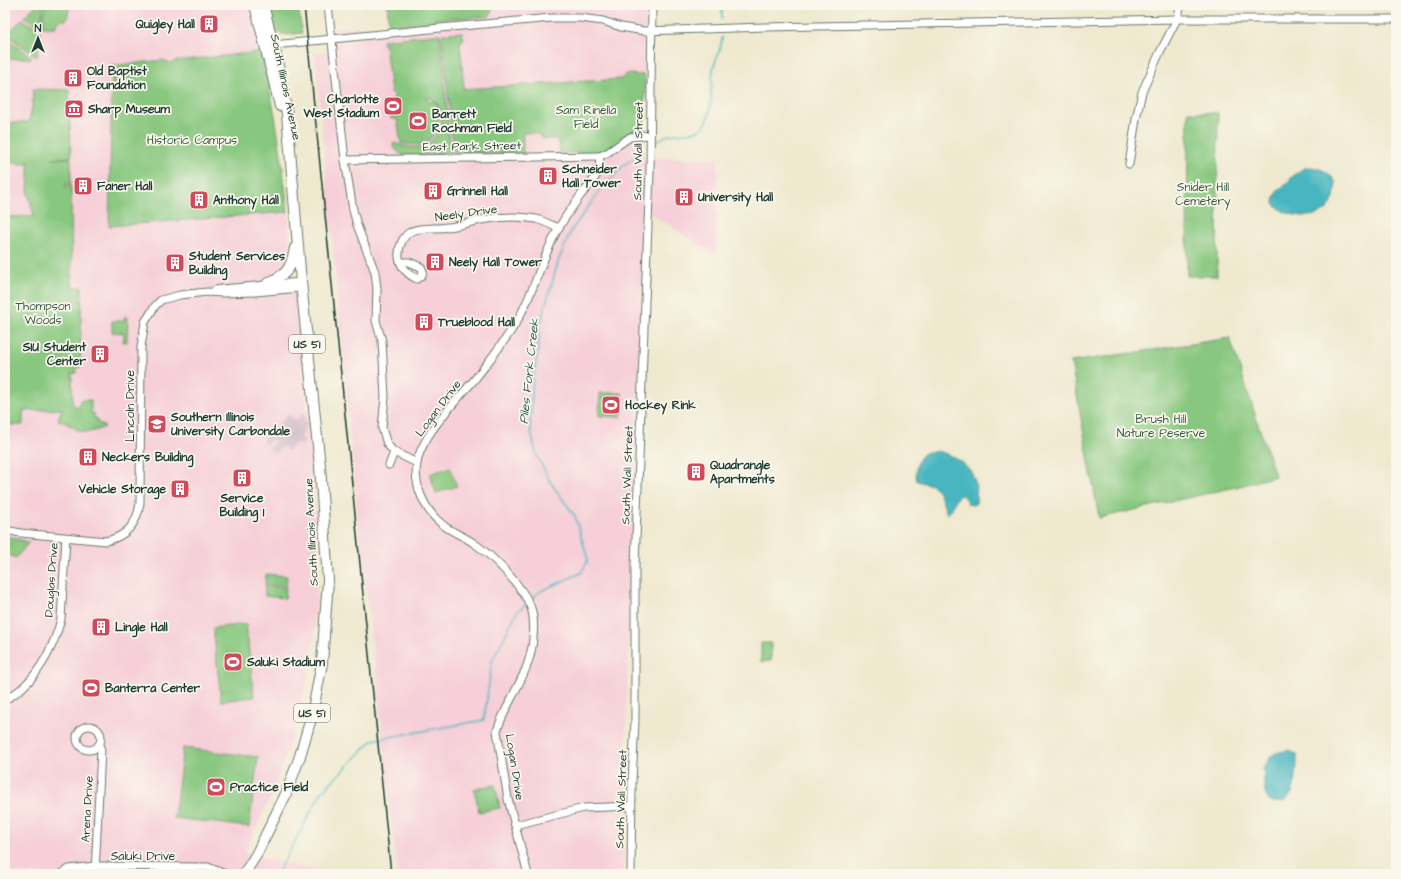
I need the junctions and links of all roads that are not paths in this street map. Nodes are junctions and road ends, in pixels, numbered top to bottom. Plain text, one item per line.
1 (255, 5) edge
2 (264, 5) edge
3 (328, 5) edge
4 (652, 5) edge
5 (1181, 5) edge
6 (1177, 19) junction
7 (1396, 19) edge
8 (651, 30) junction
9 (332, 39) junction
10 (270, 47) junction
11 (649, 135) junction
12 (600, 156) junction
13 (345, 160) junction
14 (1129, 164) dead end
15 (558, 228) junction
16 (297, 237) junction
17 (401, 262) dead end
18 (267, 284) junction
19 (301, 285) junction
20 (208, 292) junction
21 (394, 452) junction
22 (417, 463) junction
23 (389, 465) dead end
24 (5, 530) edge
25 (66, 538) junction
26 (5, 700) edge
27 (98, 746) dead end
28 (631, 806) junction
29 (515, 825) junction
30 (95, 866) junction
31 (61, 874) edge
32 (94, 874) edge
33 (225, 874) edge
34 (244, 874) edge
35 (528, 874) edge
36 (631, 874) edge

1 - 10 highway, South Illinois Avenue / US 51
2 - 10 highway, South Illinois Avenue / US 51
3 - 9 street
4 - 8 street, South Wall Street
5 - 6 street
6 - 7 street
6 - 8 street
6 - 14 street
8 - 9 street
8 - 11 street, South Wall Street
9 - 10 street
9 - 13 street
10 - 16 highway, South Illinois Avenue / US 51
11 - 12 street
11 - 28 street, South Wall Street
12 - 13 street, East Park Street
12 - 15 street, Logan Drive
13 - 21 street
15 - 17 street, Neely Drive
15 - 22 street, Logan Drive
16 - 18 highway
16 - 19 highway, South Illinois Avenue / US 51
18 - 19 street
18 - 20 street
19 - 20 street, Lincoln Drive
19 - 34 highway, South Illinois Avenue / US 51
20 - 25 street, Lincoln Drive
21 - 22 street
21 - 23 street
22 - 29 street, Logan Drive
24 - 25 street, Lincoln Drive
25 - 26 street, Douglas Drive
27 - 30 street, Arena Drive
28 - 29 street
28 - 36 street, South Wall Street
29 - 35 street, Logan Drive
30 - 31 street, Saluki Drive
30 - 32 street, Arena Drive
30 - 33 street, Saluki Drive

